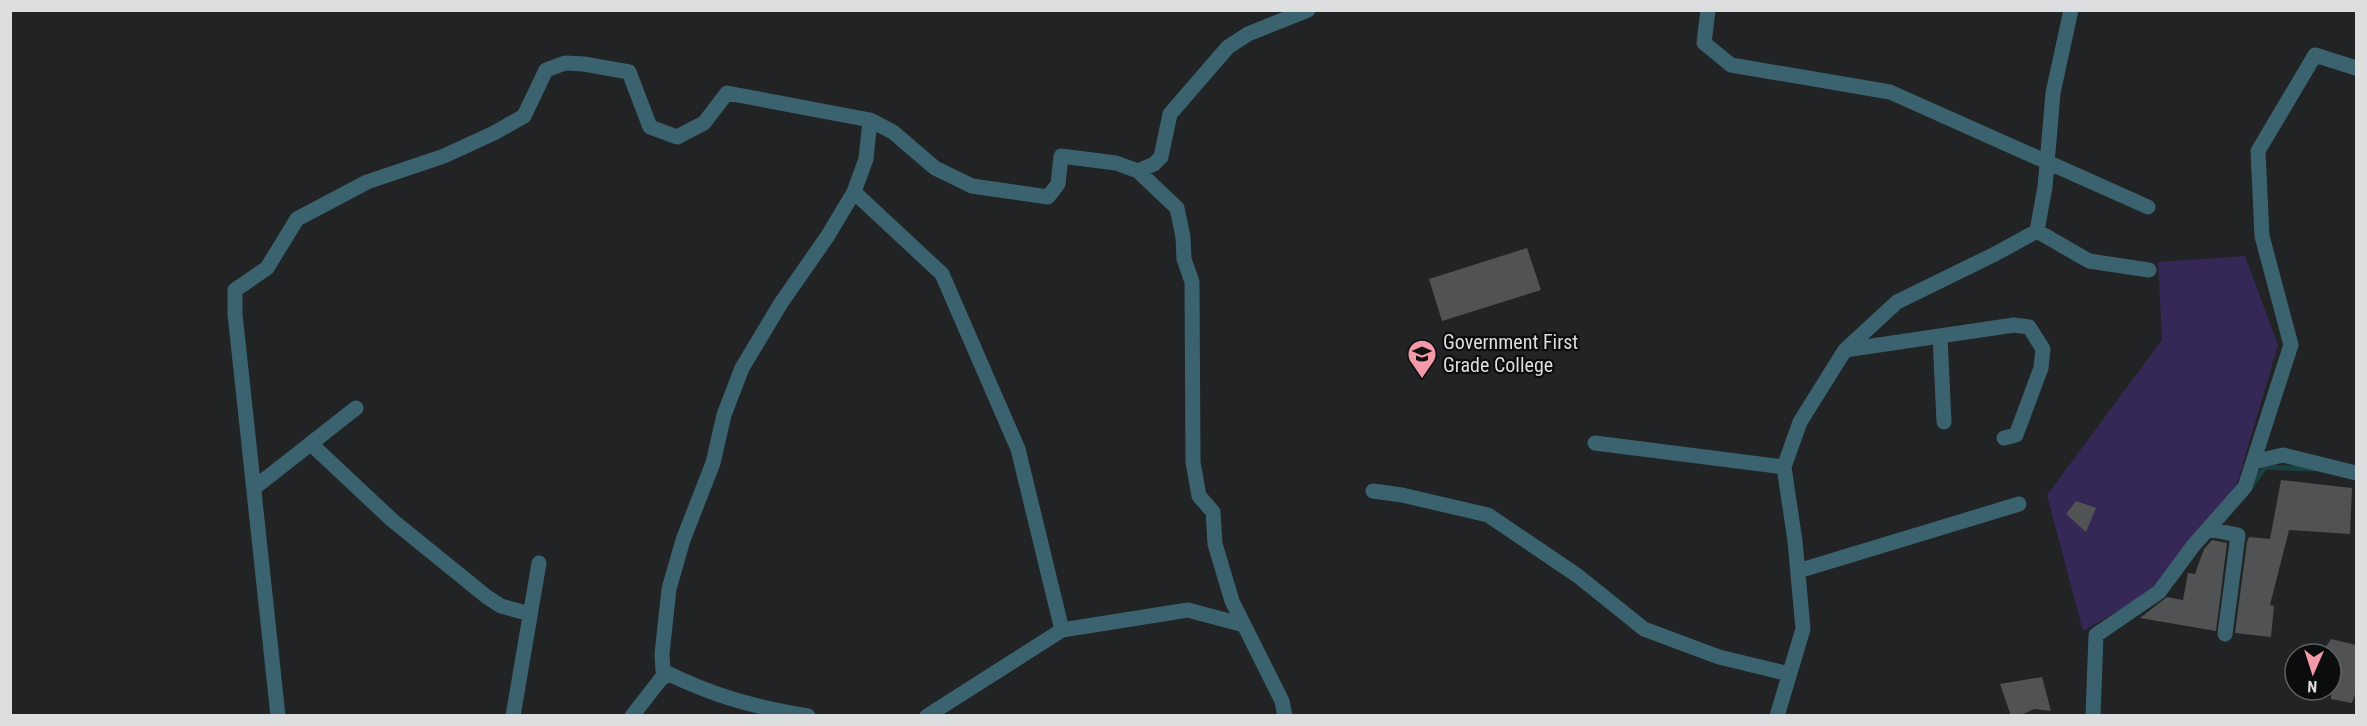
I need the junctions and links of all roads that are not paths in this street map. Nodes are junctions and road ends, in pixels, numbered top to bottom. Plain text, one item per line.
1 (1308, 10) edge
2 (1708, 10) edge
3 (2071, 10) edge
4 (2356, 68) edge
5 (870, 120) junction
6 (2047, 162) junction
7 (1138, 171) junction
8 (854, 192) junction
9 (2148, 207) dead end
10 (2037, 231) junction
11 (2149, 270) dead end
12 (1940, 337) junction
13 (1845, 350) junction
14 (356, 408) dead end
15 (1944, 422) dead end
16 (2004, 438) dead end
17 (1595, 443) dead end
18 (311, 444) junction
19 (2253, 462) junction
20 (1784, 467) junction
21 (2356, 473) edge
22 (255, 488) junction
23 (1373, 491) dead end
24 (2019, 504) dead end
25 (2208, 529) junction
26 (539, 563) dead end
27 (1798, 571) junction
28 (530, 614) junction
29 (1244, 625) junction
30 (1062, 630) junction
31 (2225, 634) dead end
32 (668, 674) junction
33 (1789, 674) junction
34 (278, 716) edge
35 (513, 716) edge
36 (632, 716) edge
37 (808, 716) edge
38 (927, 716) edge
39 (1285, 716) edge
40 (1777, 716) edge
41 (2093, 716) edge

1 - 7 street
2 - 6 street
3 - 6 street
4 - 19 street
5 - 7 street
5 - 8 street
5 - 22 street
6 - 9 street
6 - 10 street
7 - 29 street
8 - 30 street
8 - 32 street
10 - 11 street
10 - 13 street
12 - 13 street
12 - 15 street
12 - 16 street
13 - 20 street
14 - 18 street
17 - 20 street
18 - 22 street
18 - 28 street
19 - 21 street
19 - 25 street
20 - 27 street
22 - 34 street
23 - 33 street
24 - 27 street
25 - 31 street
25 - 41 street
26 - 28 street
27 - 33 street
28 - 35 street
29 - 30 street
29 - 39 street
30 - 38 street
32 - 36 street
32 - 37 street
33 - 40 street

